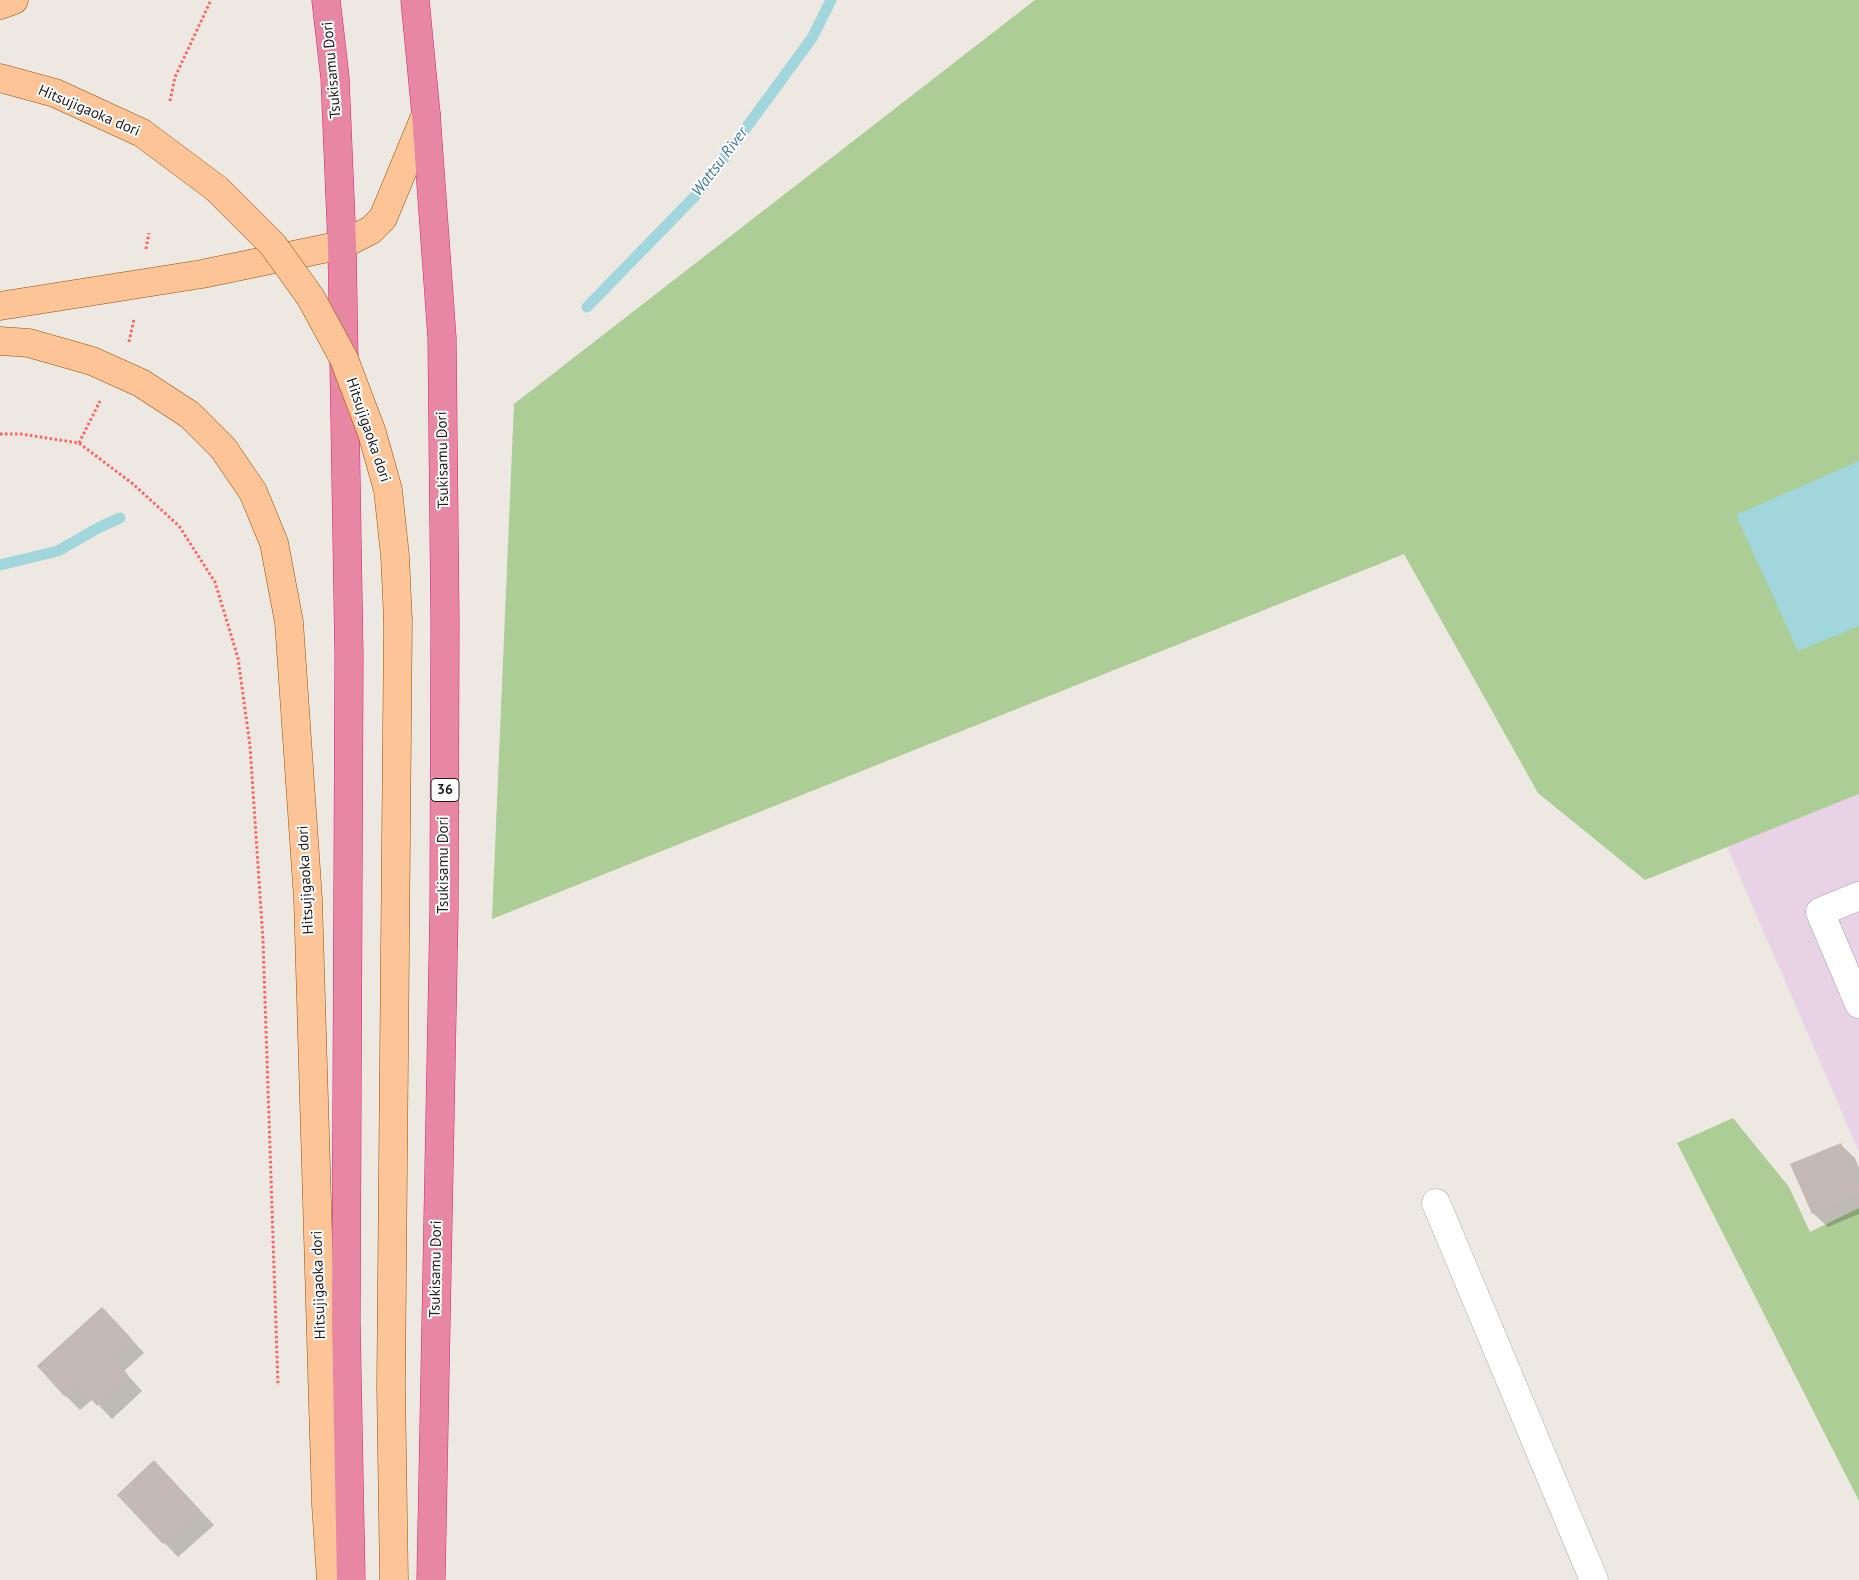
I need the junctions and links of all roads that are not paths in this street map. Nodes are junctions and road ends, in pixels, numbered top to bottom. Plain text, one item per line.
1 (14, 0) edge
2 (326, 0) edge
3 (415, 0) edge
4 (0, 6) edge
5 (0, 78) edge
6 (426, 114) junction
7 (342, 245) junction
8 (0, 306) edge
9 (0, 342) edge
10 (1859, 896) edge
11 (1859, 1004) edge
12 (1436, 1203) dead end
13 (331, 1580) edge
14 (351, 1580) edge
15 (394, 1580) edge
16 (430, 1580) edge
17 (1594, 1580) edge

1 - 4 main road
2 - 7 highway, Tsukisamu Dori
3 - 6 highway, Tsukisamu Dori / 36
5 - 15 main road, Hitsujigaoka dori, bridge
6 - 7 main road
6 - 16 highway, Tsukisamu Dori / 36
7 - 8 main road
7 - 14 highway, Tsukisamu Dori
9 - 13 main road, Hitsujigaoka dori
10 - 11 street
12 - 17 street

